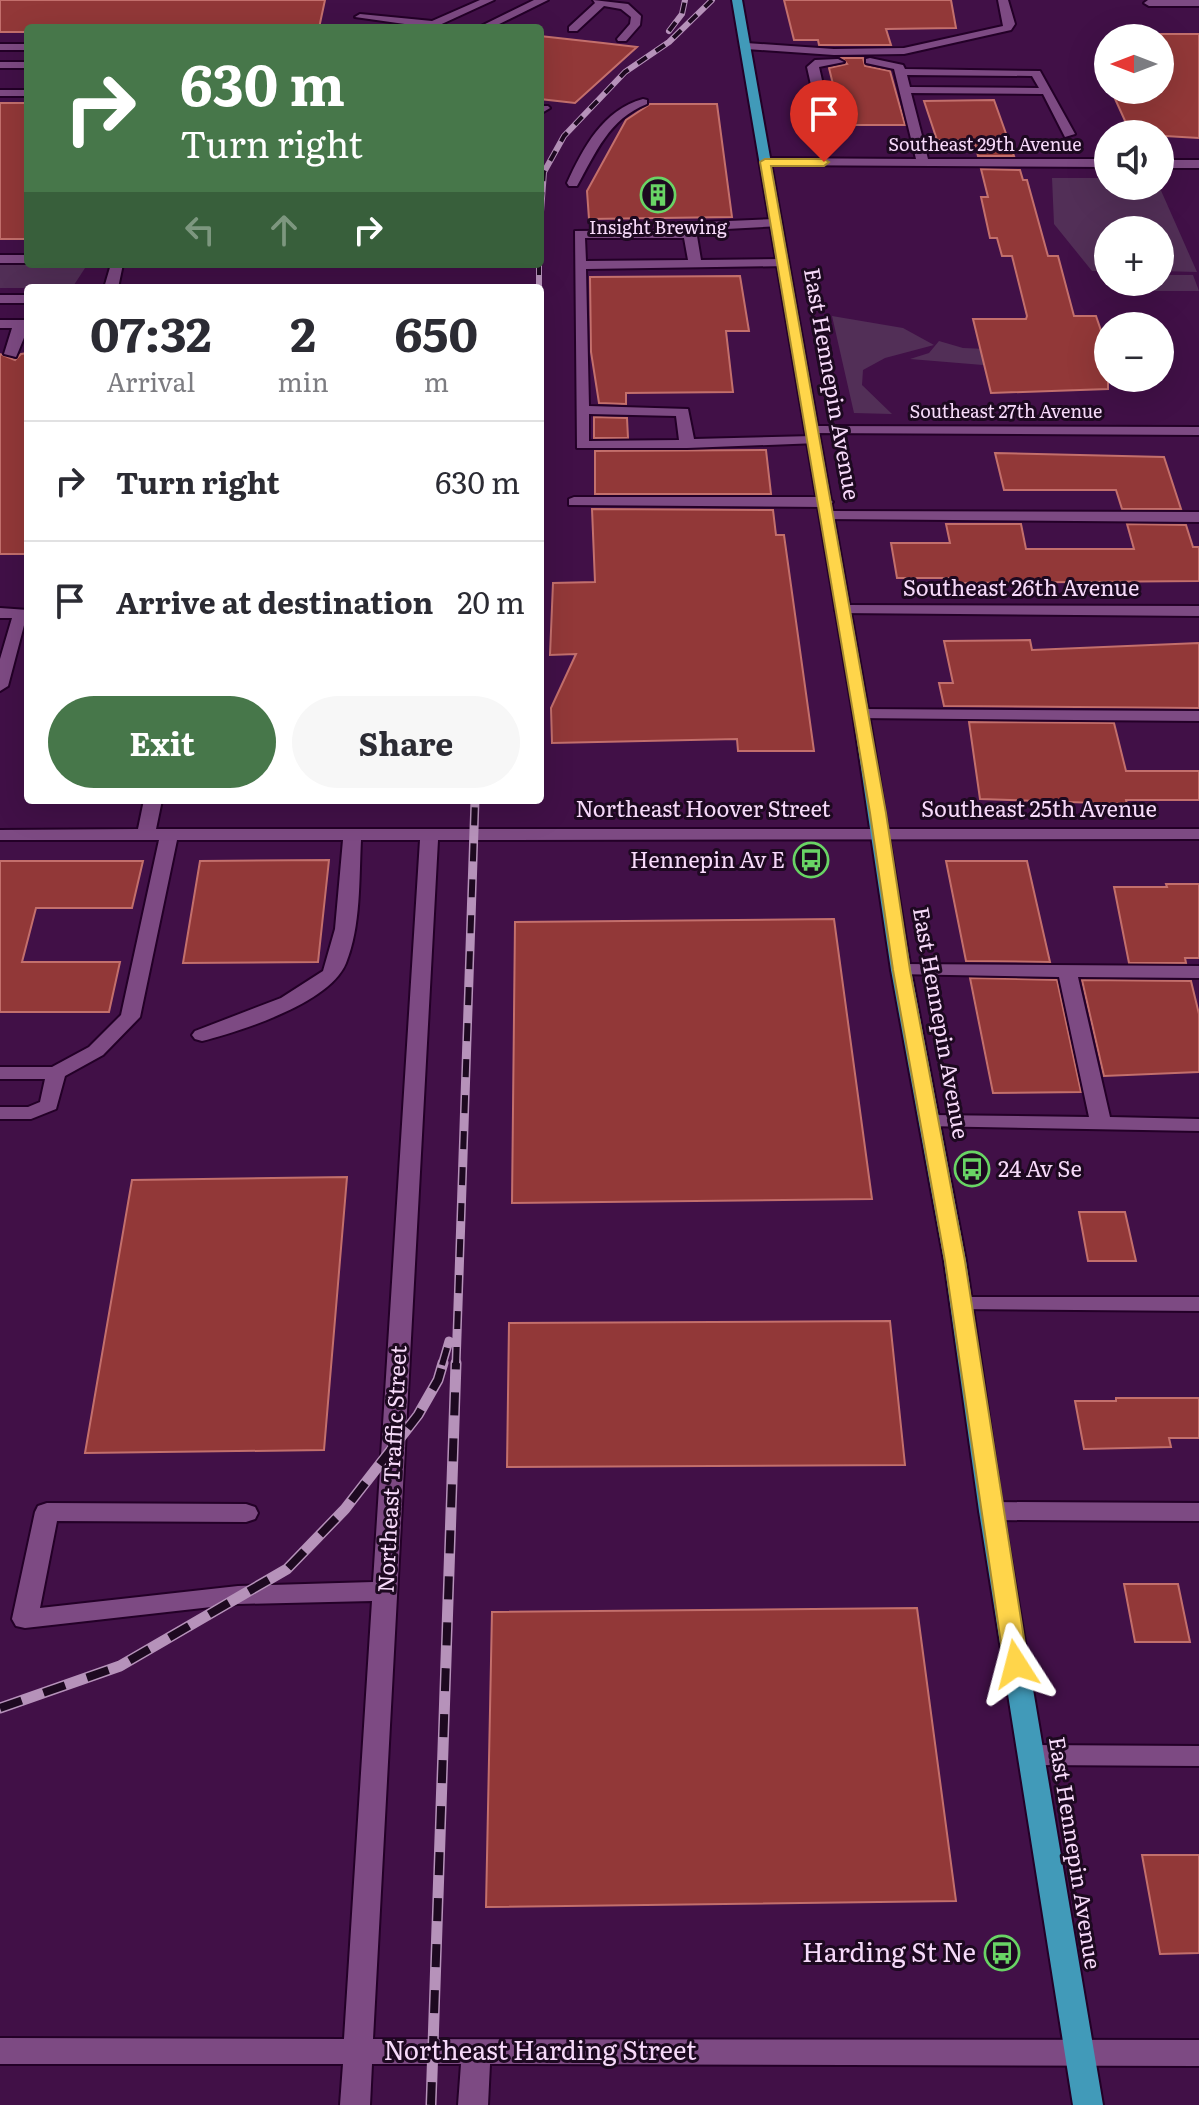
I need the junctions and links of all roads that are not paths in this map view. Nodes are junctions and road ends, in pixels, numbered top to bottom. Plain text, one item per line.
1 (366, 0) edge
2 (489, 0) edge
3 (543, 0) edge
4 (737, 0) edge
5 (1003, 0) edge
6 (600, 1) edge
7 (1149, 3) dead end
8 (1199, 3) edge
9 (360, 17) junction
10 (356, 24) edge
11 (414, 24) edge
12 (434, 24) edge
13 (491, 24) edge
14 (573, 29) dead end
15 (622, 39) dead end
16 (746, 46) junction
17 (0, 47) edge
18 (24, 47) edge
19 (0, 65) edge
20 (24, 65) edge
21 (900, 72) junction
22 (0, 81) edge
23 (24, 81) edge
24 (905, 90) junction
25 (1047, 91) junction
26 (0, 93) edge
27 (24, 93) edge
28 (643, 102) dead end
29 (822, 107) dead end
30 (1069, 134) dead end
31 (765, 162) junction
32 (923, 162) junction
33 (1094, 163) edge
34 (1174, 164) edge
35 (1199, 164) edge
36 (573, 183) dead end
37 (776, 223) junction
38 (690, 234) junction
39 (0, 259) edge
40 (24, 259) edge
41 (783, 263) junction
42 (695, 264) junction
43 (579, 265) junction
44 (0, 299) edge
45 (24, 299) edge
46 (0, 324) edge
47 (24, 324) edge
48 (11, 354) dead end
49 (582, 410) junction
50 (1199, 431) edge
51 (813, 435) junction
52 (687, 444) junction
53 (574, 502) dead end
54 (826, 509) junction
55 (1199, 517) edge
56 (843, 610) junction
57 (24, 611) edge
58 (1199, 611) edge
59 (0, 613) edge
60 (24, 613) edge
61 (7, 646) edge
62 (0, 686) edge
63 (861, 714) junction
64 (1199, 716) edge
65 (152, 804) edge
66 (879, 832) junction
67 (169, 834) junction
68 (352, 834) junction
69 (429, 834) junction
70 (1199, 834) edge
71 (0, 835) edge
72 (146, 835) junction
73 (901, 970) junction
74 (1067, 971) junction
75 (1199, 972) edge
76 (202, 1035) dead end
77 (0, 1073) edge
78 (56, 1073) junction
79 (0, 1113) edge
80 (931, 1121) junction
81 (1101, 1125) junction
82 (1199, 1125) edge
83 (961, 1304) junction
84 (1199, 1304) edge
85 (991, 1511) junction
86 (1199, 1512) edge
87 (246, 1513) dead end
88 (385, 1591) junction
89 (1031, 1755) junction
90 (1199, 1756) edge
91 (476, 2050) junction
92 (0, 2051) edge
93 (359, 2051) junction
94 (1079, 2053) junction
95 (1199, 2053) edge
96 (355, 2105) edge
97 (473, 2105) edge
98 (1088, 2105) edge

1 - 9 street
2 - 12 street
3 - 13 street
4 - 16 main road, East Hennepin Avenue
5 - 16 street
6 - 14 street
6 - 15 street
7 - 8 street
9 - 10 street
9 - 11 street
16 - 31 main road, East Hennepin Avenue
17 - 18 street
19 - 20 street
21 - 24 street
21 - 25 street
21 - 29 street
22 - 23 street
24 - 25 street
24 - 32 street
25 - 30 street
26 - 27 street
28 - 36 street
31 - 32 street, Southeast 29th Avenue
31 - 37 main road, East Hennepin Avenue
32 - 33 street, Southeast 29th Avenue
34 - 35 street
37 - 38 street
37 - 41 main road, East Hennepin Avenue
38 - 42 street
38 - 43 street
39 - 40 street
41 - 42 street
41 - 51 main road, East Hennepin Avenue
42 - 43 street
43 - 49 street
44 - 45 street
46 - 47 street
47 - 48 street
49 - 52 street
49 - 52 street, Southeast 27th Avenue
50 - 51 street, Southeast 27th Avenue
51 - 52 street, Southeast 27th Avenue
51 - 54 main road, East Hennepin Avenue
53 - 54 street
54 - 55 street
54 - 56 main road, East Hennepin Avenue
56 - 58 street, Southeast 26th Avenue
56 - 63 main road, East Hennepin Avenue
57 - 59 street
60 - 61 street
61 - 62 street
63 - 64 street
63 - 66 main road, East Hennepin Avenue
65 - 72 street
66 - 69 street, Northeast Hoover Street
66 - 70 street, Southeast 25th Avenue
66 - 73 main road, East Hennepin Avenue
67 - 68 street, Northeast Hoover Street
67 - 72 street, Northeast Hoover Street
67 - 78 street
68 - 69 street, Northeast Hoover Street
68 - 76 street
69 - 88 street, Northeast Traffic Street
71 - 72 street, Northeast Hoover Street
73 - 74 street
73 - 80 main road, East Hennepin Avenue
74 - 75 street
74 - 81 street
77 - 78 street
78 - 79 street
80 - 81 street
80 - 83 main road, East Hennepin Avenue
81 - 82 street
83 - 84 street
83 - 85 main road, East Hennepin Avenue
85 - 86 street
85 - 89 main road, East Hennepin Avenue
87 - 88 street
88 - 93 street, Northeast Traffic Street
89 - 90 street
89 - 94 main road, East Hennepin Avenue
91 - 93 street, Northeast Harding Street
91 - 94 street, Northeast Harding Street
91 - 97 street
92 - 93 street, Northeast Harding Street
93 - 96 street, Northeast Traffic Street
94 - 95 street, Northeast Harding Street
94 - 98 main road, East Hennepin Avenue

